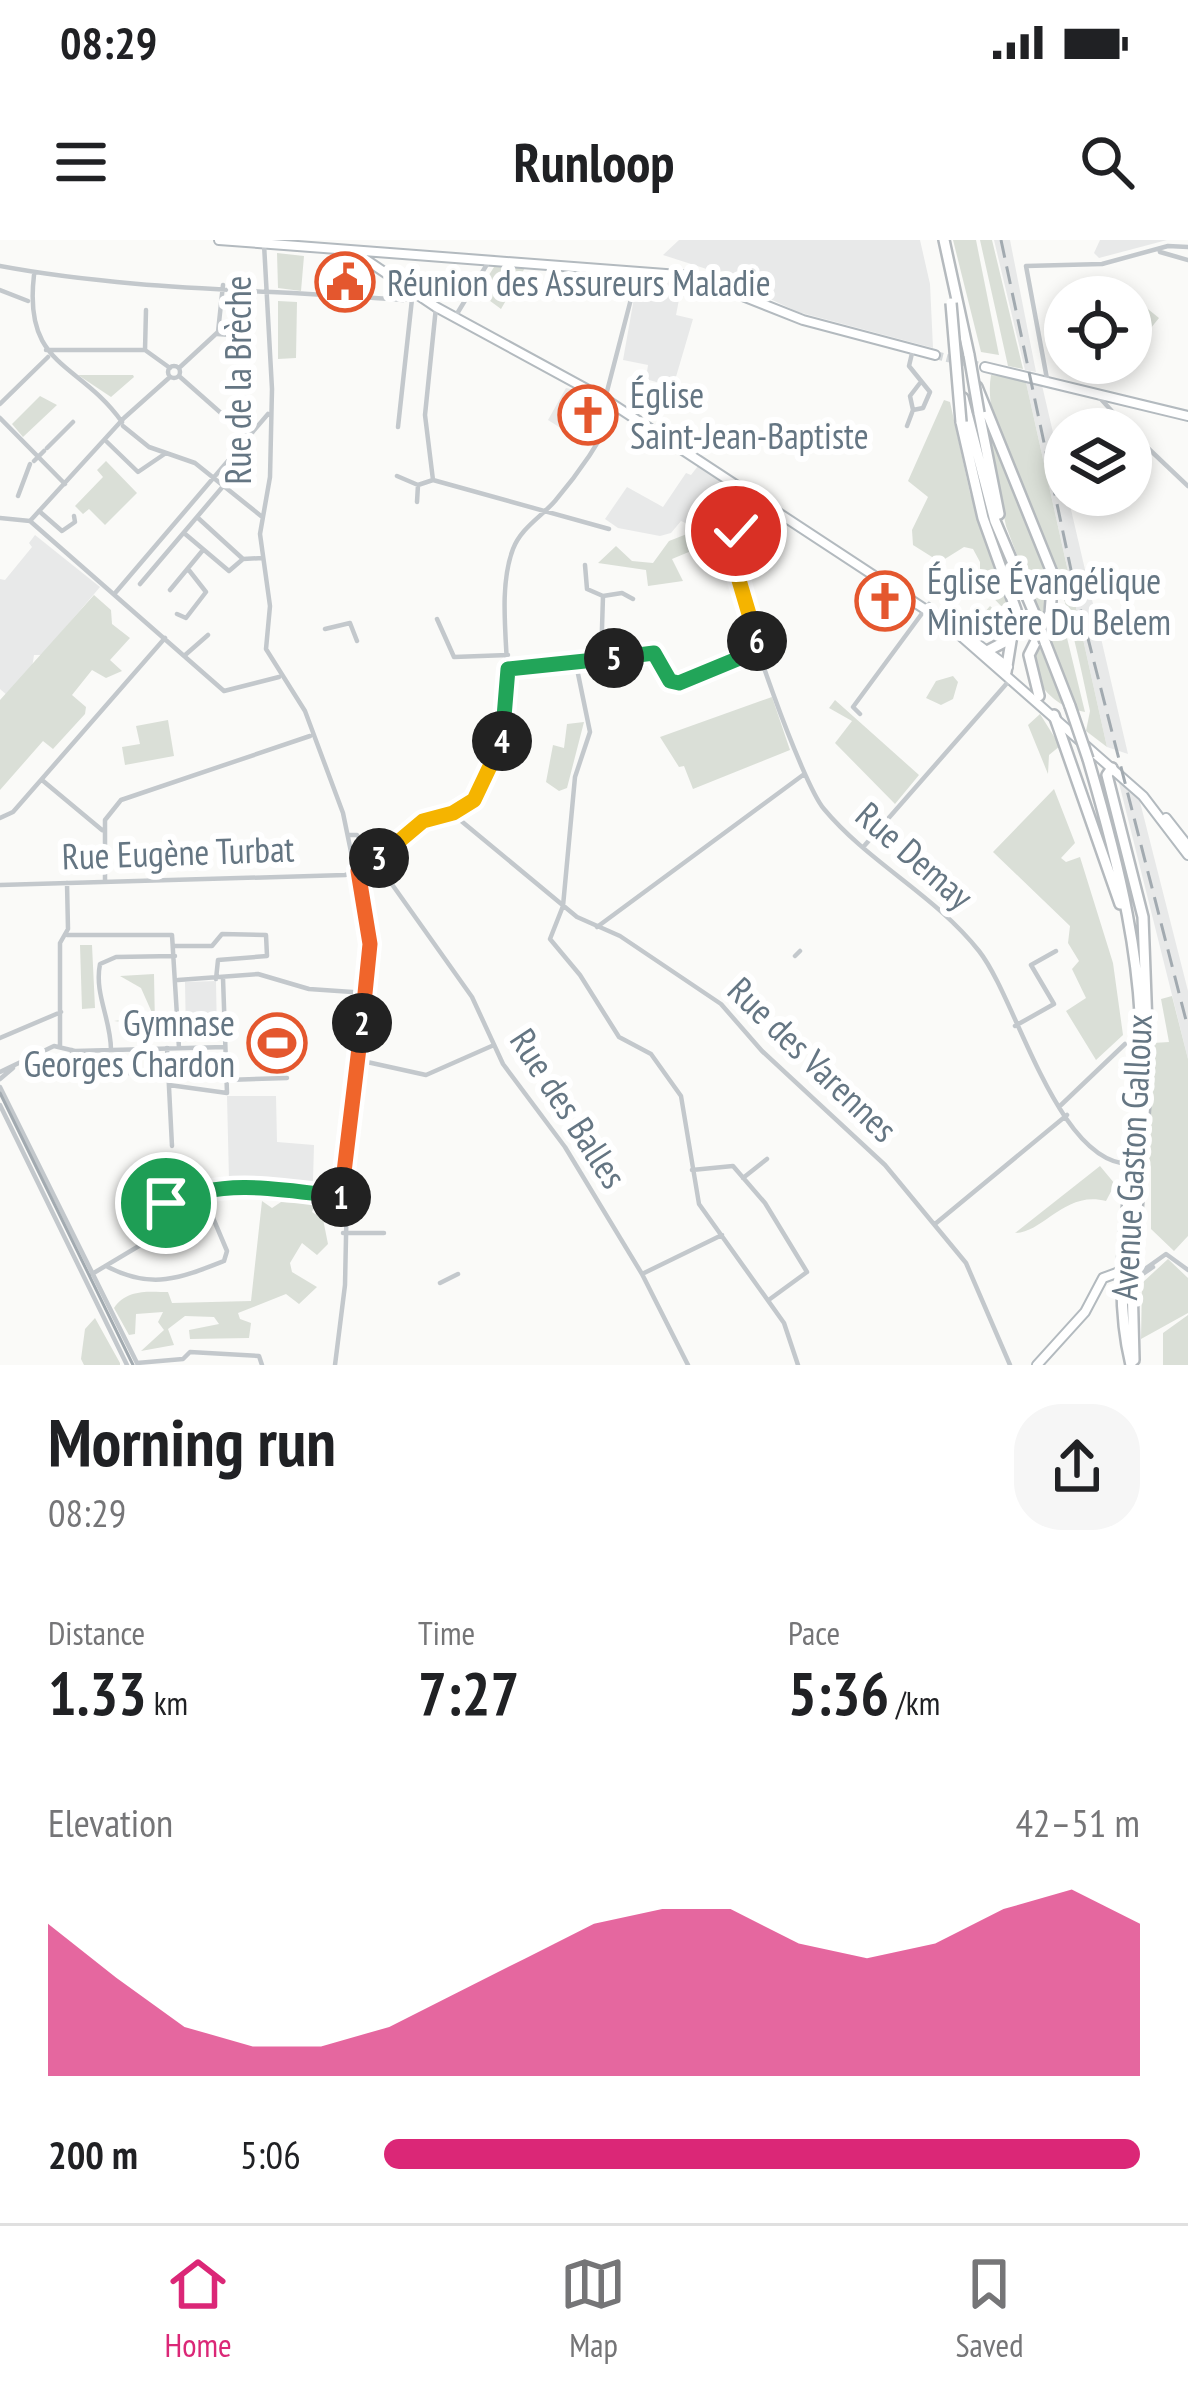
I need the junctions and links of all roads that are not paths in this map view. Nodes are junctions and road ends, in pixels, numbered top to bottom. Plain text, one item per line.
1 (219, 240) edge
2 (943, 240) edge
3 (264, 244) junction
4 (1188, 247) edge
5 (353, 251) junction
6 (1155, 251) junction
7 (1188, 260) edge
8 (489, 261) junction
9 (0, 266) edge
10 (34, 272) junction
11 (638, 272) junction
12 (223, 285) junction
13 (0, 290) edge
14 (267, 290) junction
15 (415, 297) junction
16 (31, 302) junction
17 (436, 307) junction
18 (146, 310) dead end
19 (454, 317) junction
20 (217, 334) junction
21 (245, 337) dead end
22 (913, 349) junction
23 (145, 350) junction
24 (47, 353) junction
25 (934, 355) tunnel mouth
26 (969, 355) junction
27 (1044, 362) edge
28 (986, 367) tunnel mouth
29 (170, 368) junction
30 (179, 372) junction
31 (170, 377) junction
32 (1044, 378) edge
33 (920, 383) junction
34 (1067, 384) edge
35 (1100, 392) junction
36 (605, 399) junction
37 (0, 404) edge
38 (1113, 408) edge
39 (616, 410) junction
40 (913, 410) junction
41 (269, 412) junction
42 (1188, 416) edge
43 (0, 418) edge
44 (963, 421) junction
45 (73, 422) dead end
46 (122, 423) junction
47 (907, 426) dead end
48 (398, 427) dead end
49 (248, 437) junction
50 (107, 442) junction
51 (1152, 451) edge
52 (166, 452) junction
53 (38, 456) junction
54 (397, 476) dead end
55 (214, 477) junction
56 (433, 480) junction
57 (65, 484) junction
58 (225, 484) junction
59 (418, 485) junction
60 (1188, 485) edge
61 (747, 490) junction
62 (18, 496) dead end
63 (246, 500) junction
64 (417, 502) dead end
65 (263, 504) junction
66 (769, 506) junction
67 (39, 511) junction
68 (544, 512) junction
69 (738, 514) junction
70 (74, 516) dead end
71 (261, 516) junction
72 (0, 518) edge
73 (197, 518) junction
74 (29, 521) junction
75 (744, 522) junction
76 (609, 529) dead end
77 (736, 531) junction
78 (184, 533) junction
79 (1004, 537) junction
80 (228, 544) junction
81 (203, 550) junction
82 (263, 558) junction
83 (215, 559) junction
84 (243, 559) junction
85 (585, 565) dead end
86 (188, 569) junction
87 (140, 584) dead end
88 (170, 590) dead end
89 (116, 592) junction
90 (602, 596) junction
91 (633, 599) dead end
92 (927, 607) junction
93 (177, 614) dead end
94 (437, 619) dead end
95 (946, 623) junction
96 (325, 629) dead end
97 (1016, 633) junction
98 (208, 635) dead end
99 (165, 638) junction
100 (357, 641) dead end
101 (1036, 647) junction
102 (759, 650) junction
103 (989, 650) junction
104 (508, 655) junction
105 (184, 656) junction
106 (602, 660) junction
107 (576, 664) junction
108 (508, 669) junction
109 (1008, 670) junction
110 (279, 677) junction
111 (1039, 696) junction
112 (860, 714) dead end
113 (1057, 717) junction
114 (313, 735) junction
115 (1113, 767) junction
116 (803, 776) junction
117 (42, 780) junction
118 (453, 813) junction
119 (0, 818) edge
120 (104, 832) junction
121 (349, 835) junction
122 (864, 846) junction
123 (1188, 850) edge
124 (374, 862) junction
125 (358, 871) junction
126 (105, 882) junction
127 (67, 883) junction
128 (0, 885) edge
129 (563, 906) junction
130 (597, 927) junction
131 (1132, 932) junction
132 (67, 935) junction
133 (175, 946) junction
134 (1056, 951) dead end
135 (175, 956) junction
136 (219, 978) junction
137 (177, 980) junction
138 (367, 993) junction
139 (61, 1012) junction
140 (1016, 1026) junction
141 (0, 1038) edge
142 (1125, 1044) dead end
143 (494, 1045) junction
144 (60, 1046) junction
145 (225, 1047) junction
146 (167, 1048) junction
147 (178, 1048) junction
148 (71, 1050) junction
149 (111, 1050) junction
150 (356, 1060) junction
151 (1147, 1063) junction
152 (168, 1071) junction
153 (287, 1078) dead end
154 (0, 1079) edge
155 (226, 1080) junction
156 (169, 1085) junction
157 (0, 1106) edge
158 (1060, 1106) junction
159 (1067, 1114) junction
160 (172, 1146) dead end
161 (767, 1159) dead end
162 (1135, 1164) junction
163 (692, 1169) junction
164 (743, 1178) junction
165 (202, 1190) junction
166 (344, 1198) junction
167 (935, 1224) junction
168 (344, 1233) junction
169 (384, 1233) dead end
170 (723, 1234) junction
171 (108, 1267) junction
172 (1188, 1270) edge
173 (92, 1274) junction
174 (458, 1274) dead end
175 (642, 1274) junction
176 (1127, 1275) junction
177 (440, 1283) dead end
178 (770, 1300) junction
179 (137, 1364) edge
180 (127, 1365) edge
181 (262, 1365) edge
182 (334, 1365) edge
183 (688, 1365) edge
184 (798, 1365) edge
185 (1010, 1365) edge
186 (1037, 1365) edge
187 (1133, 1365) edge

1 - 3 main road
2 - 26 main road, Avenue Gaston Galloux, bridge
2 - 44 main road, Avenue Gaston Galloux, bridge
3 - 5 main road
3 - 14 street, Rue de la Brèche
4 - 6 street
5 - 8 main road
5 - 15 main road
6 - 7 street
6 - 27 street
8 - 11 main road
8 - 19 street
9 - 10 street
10 - 12 street
10 - 16 street
11 - 22 main road
11 - 36 street
12 - 14 street
12 - 20 street
13 - 16 street
14 - 15 street
14 - 41 street, Rue de la Brèche
15 - 17 main road
15 - 48 street
16 - 24 street
17 - 19 main road
17 - 56 street
18 - 23 street
19 - 36 main road
20 - 21 street
20 - 30 street
22 - 25 main road
22 - 33 street
23 - 24 street
23 - 29 street
24 - 37 street
24 - 46 street
26 - 79 main road, Avenue Gaston Galloux, bridge
26 - 101 main road, bridge
28 - 32 main road
29 - 30 street
29 - 31 street
30 - 31 street
30 - 49 street
31 - 46 street
33 - 40 street
33 - 40 street
34 - 35 main road
35 - 38 street
35 - 42 main road
36 - 39 main road
39 - 61 main road
39 - 68 street
40 - 47 street
41 - 49 street
41 - 65 street, Rue de la Brèche
43 - 53 street
44 - 79 main road, Avenue Gaston Galloux
44 - 97 main road
45 - 53 street
46 - 50 street
46 - 52 street
49 - 55 street
50 - 52 street
50 - 57 street
51 - 60 street
52 - 55 street
53 - 57 street
53 - 62 street
54 - 59 street
55 - 58 street
55 - 89 street
56 - 59 street
56 - 68 street
57 - 67 street
58 - 63 street
58 - 73 street
59 - 64 street
61 - 66 main road
61 - 69 street, Rue Demay
63 - 65 street
63 - 71 street
65 - 71 street, Rue de la Brèche
66 - 75 street
66 - 92 main road
67 - 70 street
67 - 74 street
68 - 76 street
68 - 104 street
69 - 75 street
69 - 77 street, Rue Demay
71 - 82 street, Rue de la Brèche
72 - 74 street
73 - 78 street
73 - 80 street
74 - 89 street
75 - 77 street
77 - 102 street, Rue Demay
78 - 81 street
78 - 87 street
79 - 101 main road, Avenue Gaston Galloux, bridge
80 - 83 street
80 - 84 street
81 - 83 street
81 - 86 street
82 - 84 street
82 - 110 street, Rue de la Brèche
83 - 84 street
85 - 90 street
86 - 88 street
86 - 93 street
89 - 99 street
90 - 91 street
90 - 106 street
92 - 95 main road
92 - 112 street
94 - 104 street
95 - 103 main road
95 - 109 main road
96 - 100 street
97 - 101 main road
97 - 103 main road
97 - 109 main road
98 - 105 street
99 - 105 street
99 - 117 street
101 - 109 main road
101 - 111 main road
101 - 131 main road, Avenue Gaston Galloux, bridge
102 - 106 street
102 - 116 street, Rue Demay
103 - 109 main road
104 - 108 street
105 - 110 street
106 - 107 street
107 - 108 street
107 - 129 street
108 - 118 street
109 - 111 main road
109 - 113 main road
109 - 122 street
110 - 114 street
111 - 115 main road
113 - 115 main road
113 - 131 main road
114 - 120 street
114 - 121 street
115 - 123 main road
115 - 151 main road
116 - 122 street, Rue Demay
116 - 130 street
117 - 119 street
117 - 120 street
118 - 124 street
118 - 129 street, Rue des Varennes
120 - 126 street
121 - 124 street, Rue des Balles
121 - 125 street
122 - 140 street, Rue Demay
124 - 125 street
124 - 143 street, Rue des Balles
125 - 126 street, Rue Eugène Turbat
125 - 138 street
126 - 127 street, Rue Eugène Turbat
127 - 128 street, Rue Eugène Turbat
127 - 132 street
129 - 130 street, Rue des Varennes
129 - 163 street
130 - 167 street, Rue des Varennes
131 - 151 main road
131 - 162 main road, Avenue Gaston Galloux
132 - 133 street
132 - 139 street
133 - 135 street
133 - 136 street
134 - 140 street
135 - 137 street
135 - 149 street
136 - 137 street
136 - 138 street
136 - 145 street
137 - 147 street
138 - 150 street
139 - 141 street
139 - 144 street
140 - 158 street, Rue Demay
142 - 158 street
143 - 150 street
143 - 175 street, Rue des Balles
144 - 148 street
144 - 154 street
145 - 147 street
145 - 155 street
146 - 147 street
146 - 149 street
146 - 152 street
148 - 149 street
148 - 152 street
150 - 166 street
151 - 162 main road, Avenue Gaston Galloux
152 - 156 street
153 - 155 street
154 - 173 street
155 - 156 street
156 - 160 street
157 - 180 street
158 - 159 street, Rue Demay
159 - 162 street, Rue Demay
159 - 167 street
161 - 164 street
162 - 176 main road, Avenue Gaston Galloux
163 - 164 street
163 - 170 street
164 - 178 street
165 - 166 street
165 - 171 street
165 - 171 street
166 - 168 street
167 - 185 street, Rue des Varennes
168 - 169 street
168 - 182 street
170 - 175 street
170 - 178 street
171 - 173 street
172 - 176 street
173 - 179 street
174 - 177 street
175 - 183 street, Rue des Balles
176 - 186 main road
176 - 187 main road, Avenue Gaston Galloux
178 - 184 street
179 - 181 street

